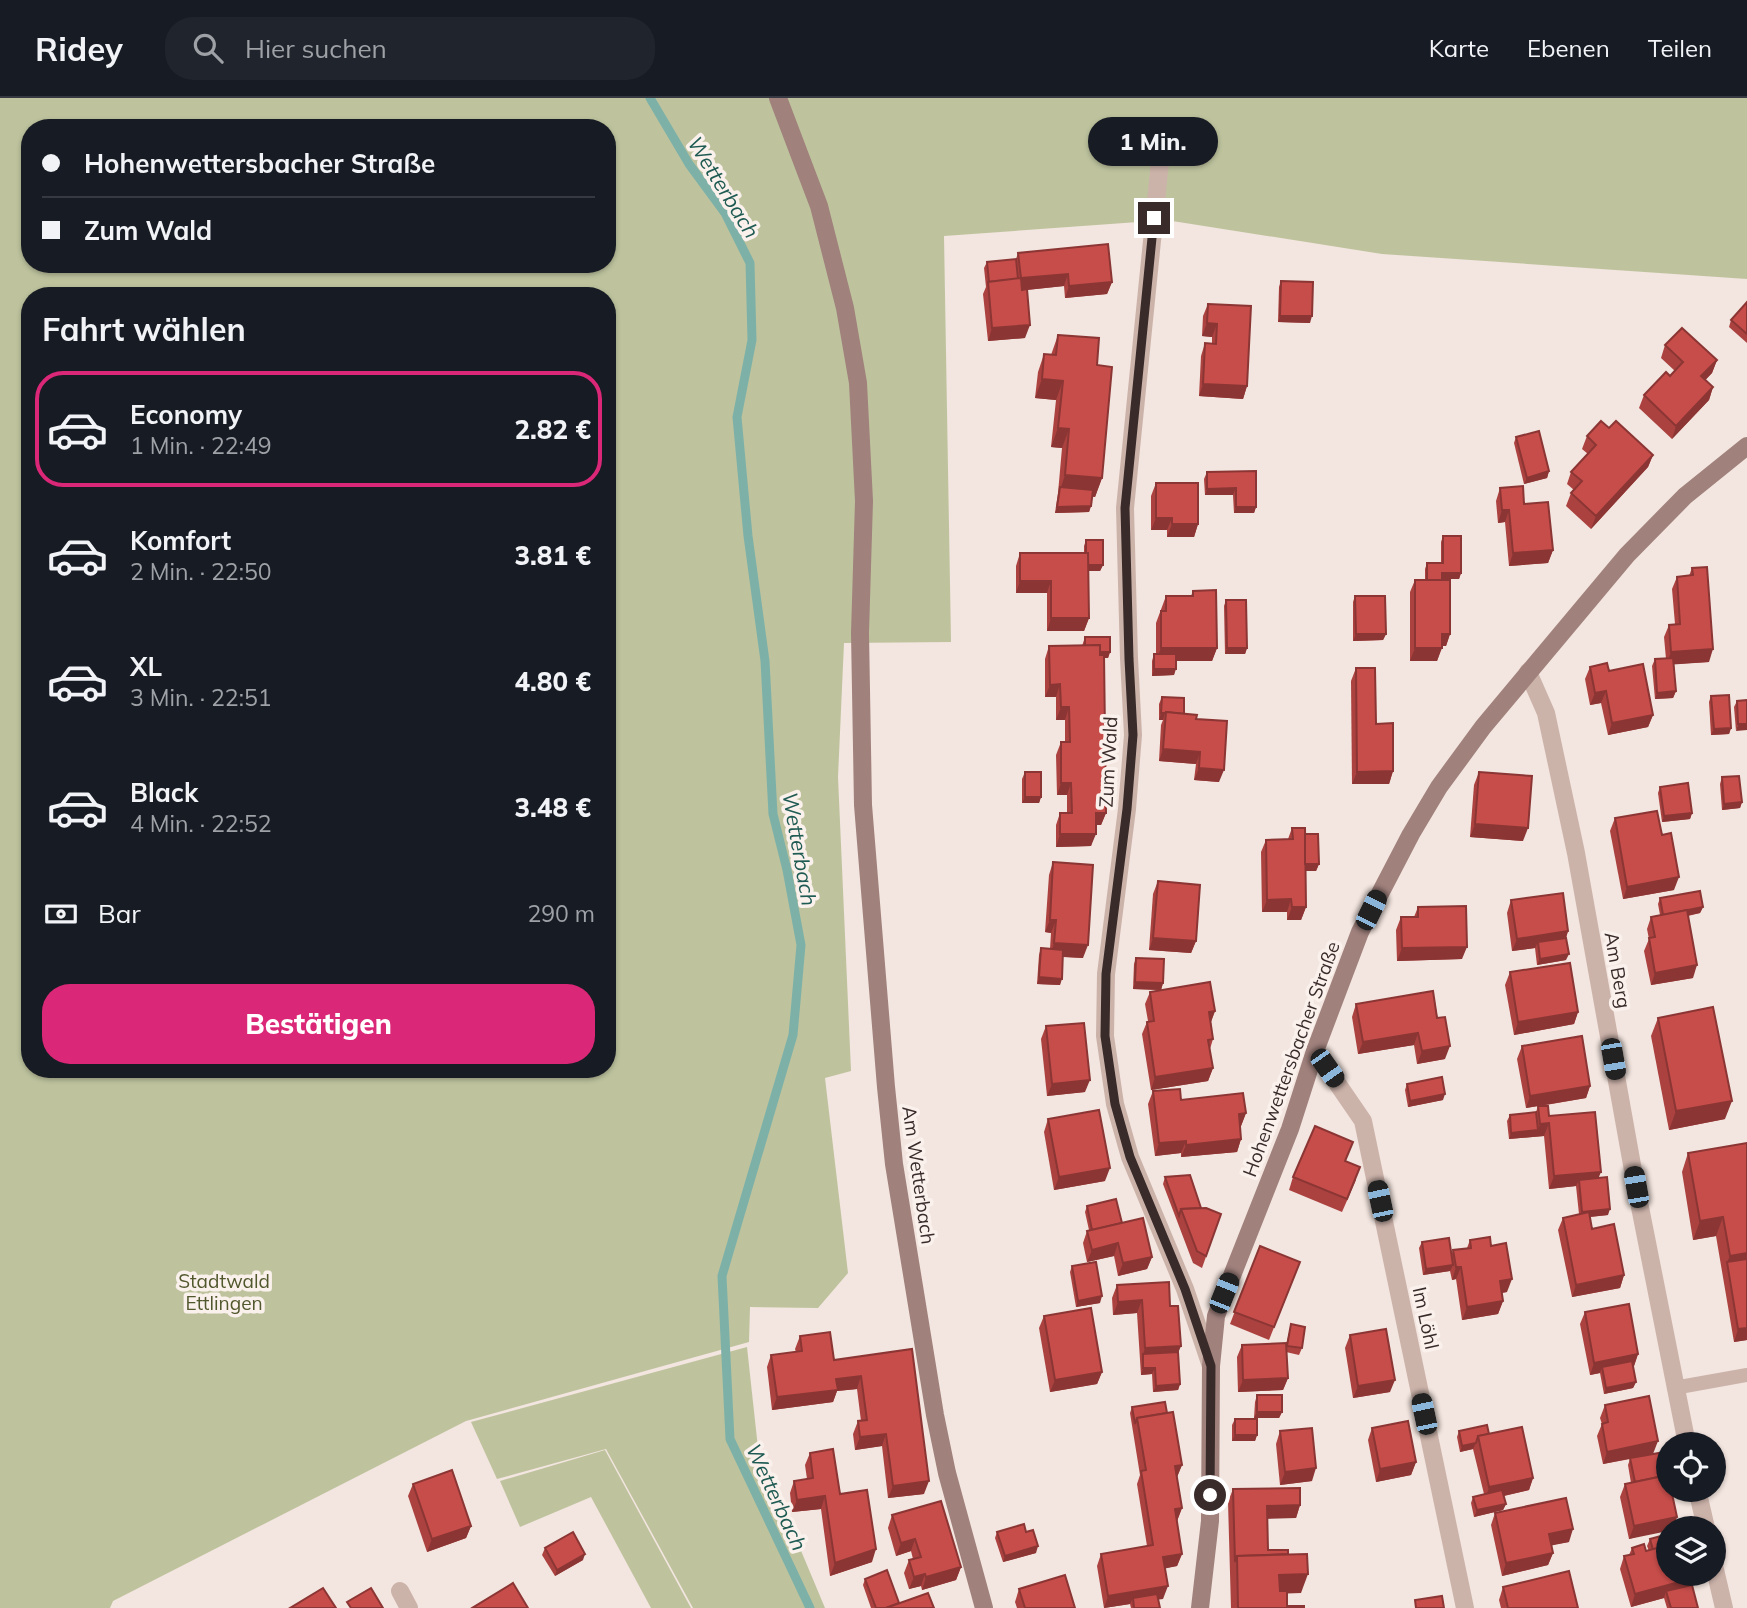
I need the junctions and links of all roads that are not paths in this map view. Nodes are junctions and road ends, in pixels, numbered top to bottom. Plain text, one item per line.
1 (778, 98) edge
2 (1162, 142) dead end
3 (1747, 446) edge
4 (1528, 672) junction
5 (1315, 1051) junction
6 (1211, 1366) junction
7 (1747, 1375) edge
8 (1674, 1388) junction
9 (1684, 1432) edge
10 (1719, 1586) edge
11 (400, 1591) dead end
12 (409, 1608) edge
13 (984, 1608) edge
14 (1200, 1608) edge
15 (1465, 1608) edge
16 (1724, 1608) edge

1 - 13 main road, Am Wetterbach
2 - 6 street, Zum Wald
3 - 4 main road, Hohenwettersbacher Straße
4 - 5 main road, Hohenwettersbacher Straße
4 - 8 street, Am Berg
5 - 6 main road, Hohenwettersbacher Straße
5 - 15 street, Im Löhl
6 - 14 main road, Hohenwettersbacher Straße
7 - 8 lane
8 - 9 street, Am Berg
10 - 16 street
11 - 12 street

